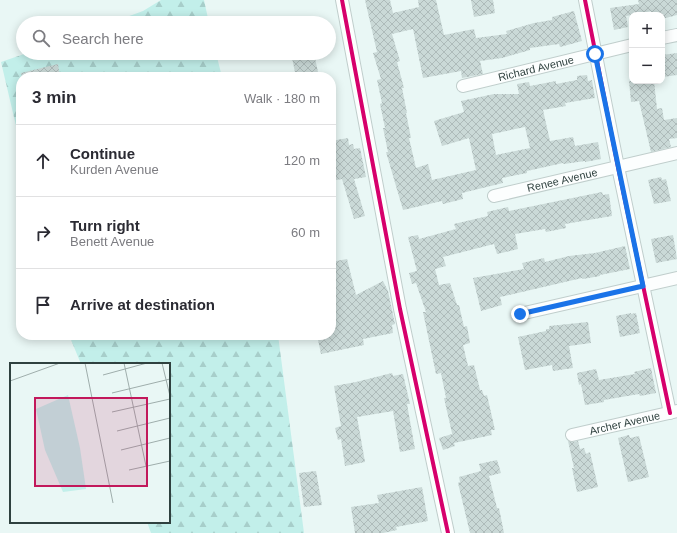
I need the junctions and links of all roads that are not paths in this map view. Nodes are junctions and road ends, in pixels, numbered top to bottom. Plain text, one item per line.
1 (342, 0) edge
2 (585, 0) edge
3 (677, 35) edge
4 (665, 37) edge
5 (629, 46) edge
6 (595, 54) junction
7 (463, 86) dead end
8 (677, 154) edge
9 (618, 167) junction
10 (494, 196) dead end
11 (677, 278) edge
12 (643, 286) junction
13 (520, 314) dead end
14 (674, 412) edge
15 (572, 435) dead end
16 (448, 533) edge

1 - 16 street
2 - 6 street
3 - 4 street
5 - 6 street, Richard Avenue
6 - 7 street, Richard Avenue
6 - 9 street
8 - 9 street, Renee Avenue
9 - 10 street, Renee Avenue
9 - 12 street
11 - 12 street
12 - 13 street
12 - 14 street
14 - 15 street, Archer Avenue

